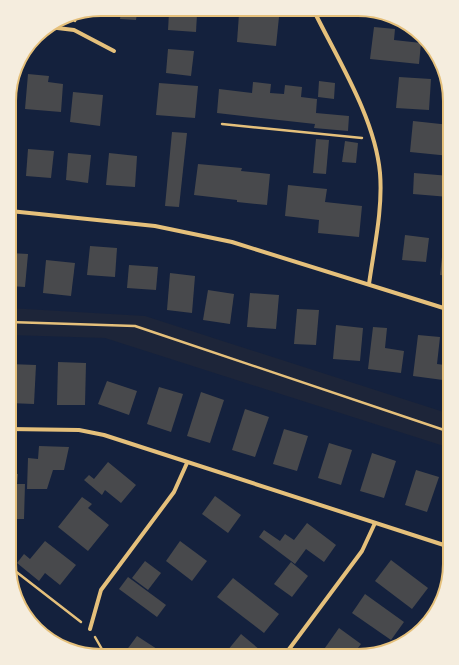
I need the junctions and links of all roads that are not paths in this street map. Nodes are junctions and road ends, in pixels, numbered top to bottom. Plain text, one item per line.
1 (316, 16) edge
2 (58, 28) edge
3 (114, 51) dead end
4 (16, 212) edge
5 (369, 284) junction
6 (443, 308) edge
7 (16, 429) edge
8 (187, 463) junction
9 (375, 523) junction
10 (443, 545) edge
11 (90, 629) road end
12 (289, 649) edge

1 - 5 street
2 - 3 street
4 - 5 street
5 - 6 street
7 - 8 street
8 - 9 street
8 - 11 street
9 - 10 street
9 - 12 street

